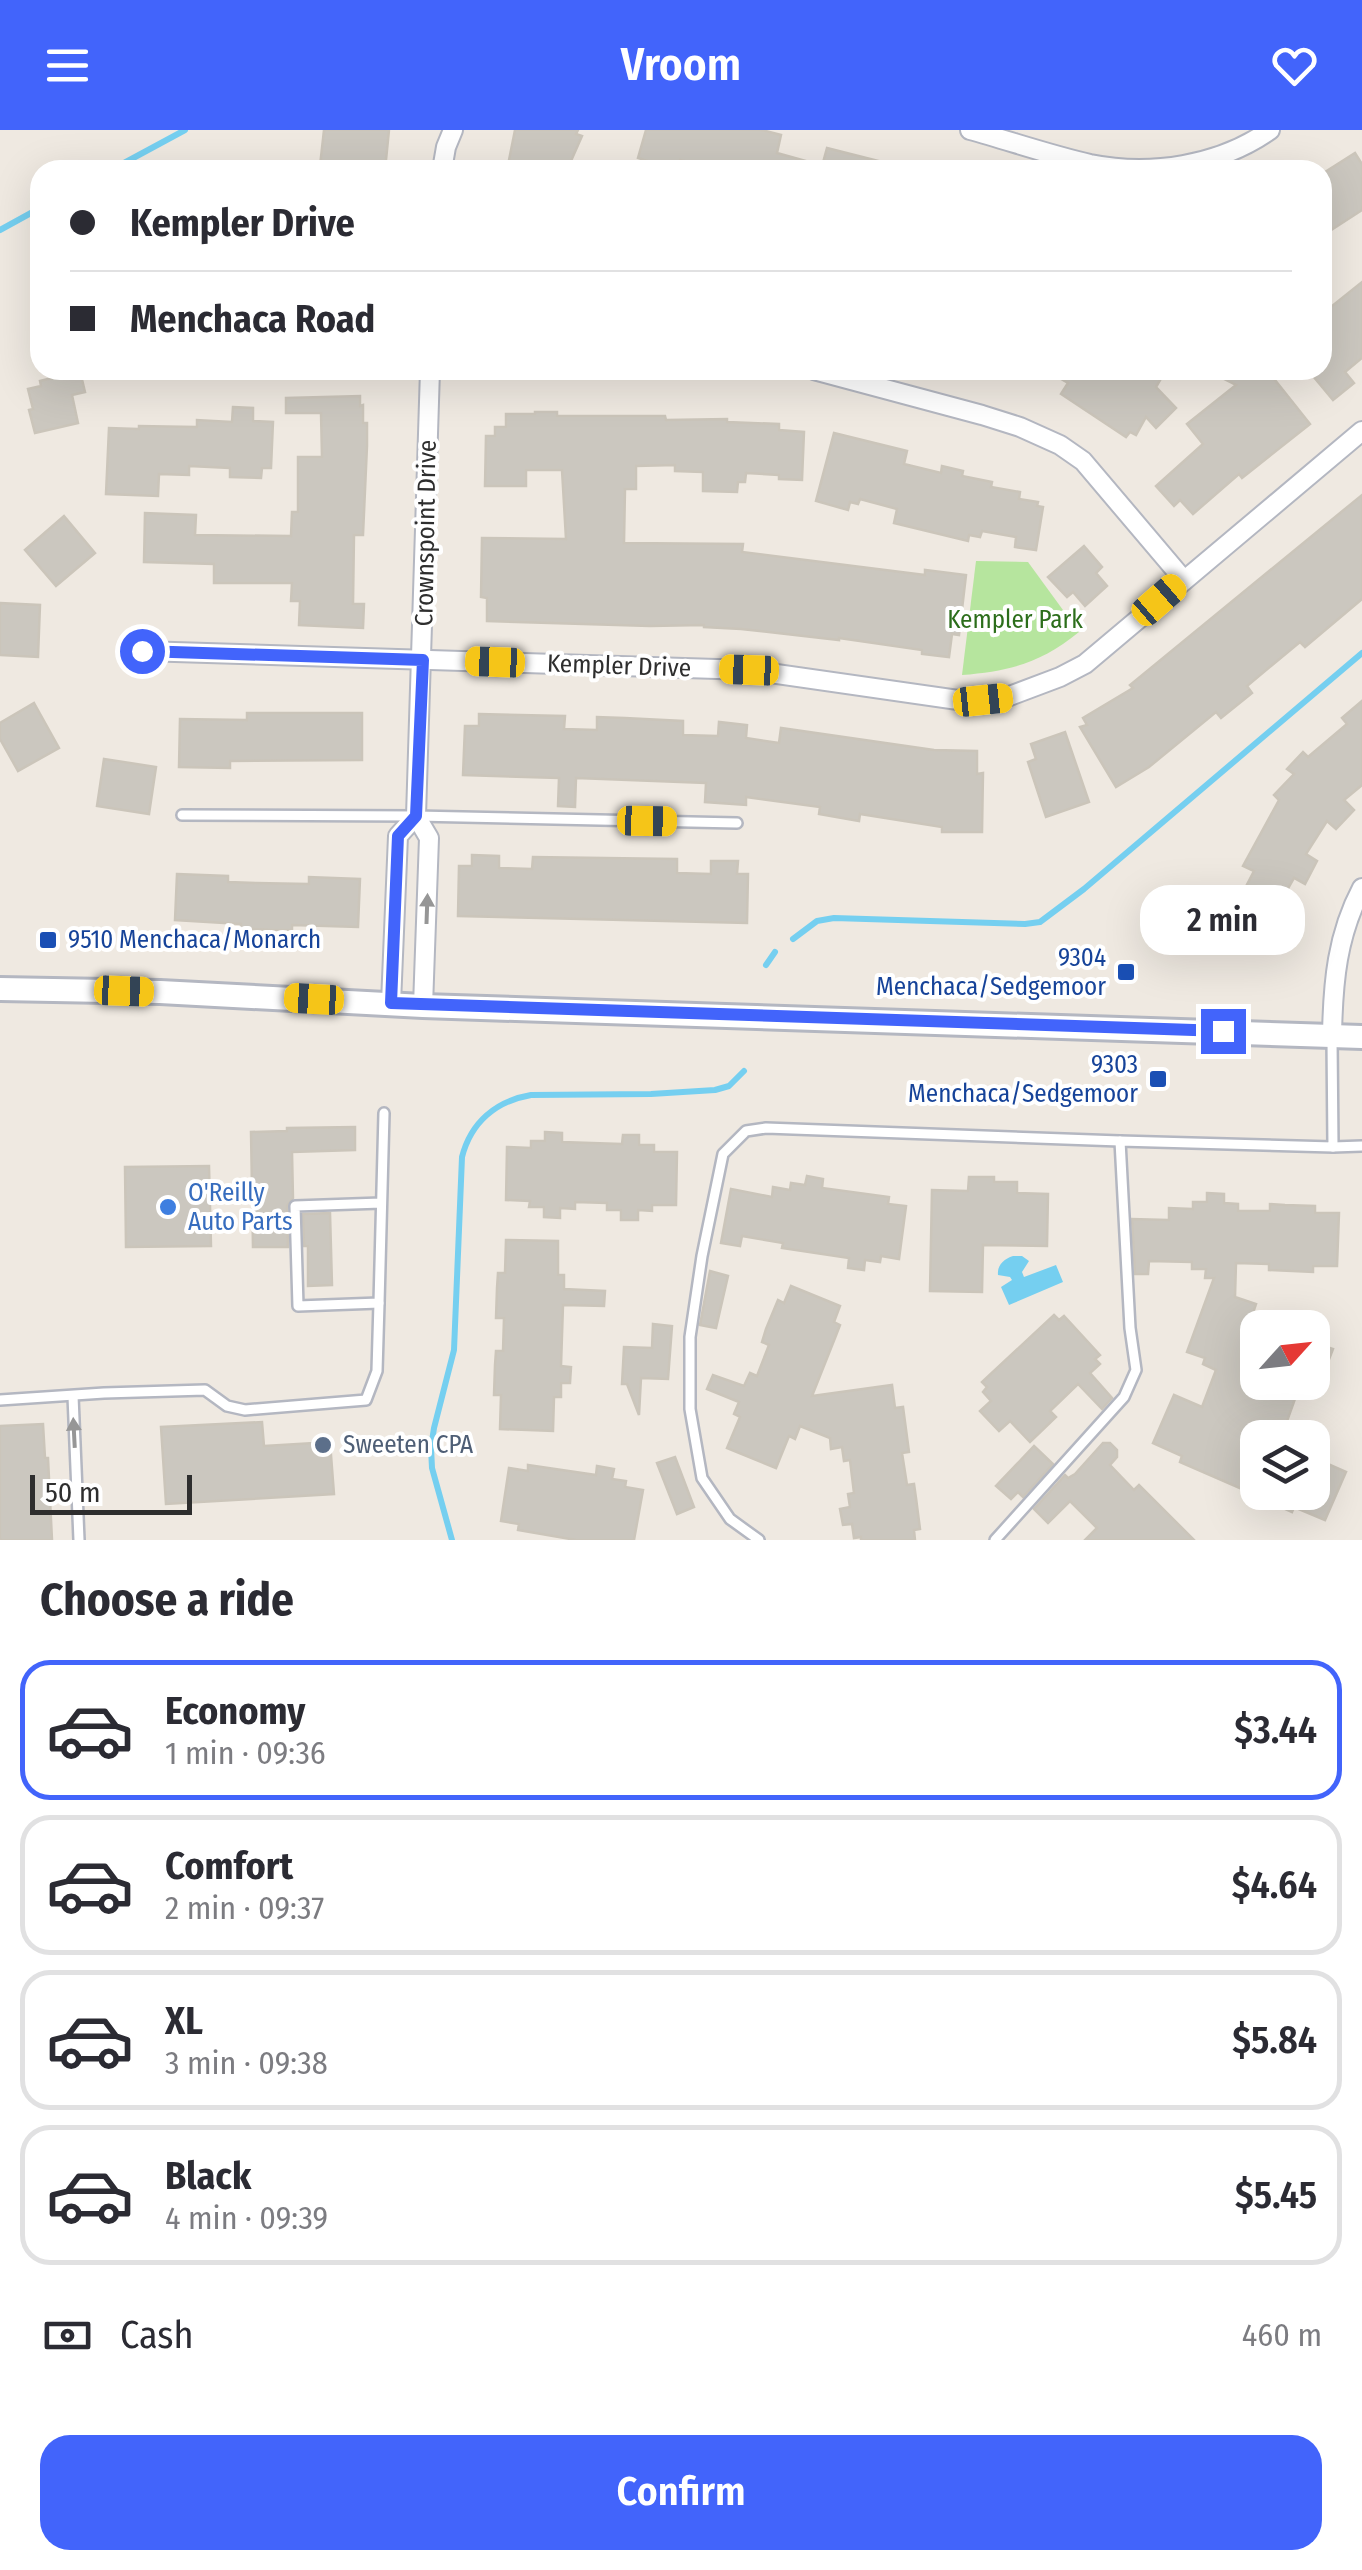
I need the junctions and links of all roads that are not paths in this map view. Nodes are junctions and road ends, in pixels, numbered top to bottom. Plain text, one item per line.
1 (454, 130) edge
2 (970, 130) edge
3 (1270, 130) edge
4 (1014, 136) edge
5 (444, 160) edge
6 (1078, 160) edge
7 (1204, 160) edge
8 (430, 380) edge
9 (851, 380) edge
10 (1362, 431) edge
11 (1183, 579) junction
12 (142, 651) dead end
13 (423, 660) junction
14 (182, 815) dead end
15 (416, 816) junction
16 (736, 823) dead end
17 (1362, 888) edge
18 (0, 989) edge
19 (391, 1003) junction
20 (423, 1006) junction
21 (1332, 1034) junction
22 (1362, 1037) edge
23 (384, 1113) dead end
24 (1120, 1141) junction
25 (1362, 1146) edge
26 (1333, 1147) junction
27 (381, 1203) junction
28 (379, 1304) junction
29 (73, 1396) junction
30 (0, 1400) edge
31 (79, 1540) edge
32 (759, 1540) edge
33 (996, 1540) edge

1 - 5 street
2 - 4 street
3 - 7 street
4 - 6 street
8 - 13 street, Crownspoint Drive
9 - 11 street
10 - 11 street, Kempler Drive
11 - 13 street, Kempler Drive
12 - 13 street, Kempler Drive
13 - 15 street, Crownspoint Drive
14 - 15 lane
15 - 16 lane
15 - 19 street, Crownspoint Drive
20 -> 15 street, Crownspoint Drive
17 - 21 street
18 - 19 main road
19 - 20 main road
20 - 21 main road
21 - 22 main road
21 - 26 lane
23 - 27 lane
24 - 26 lane
24 - 32 lane
24 - 33 lane
25 - 26 lane
27 - 28 lane
27 - 28 lane
28 - 29 lane
29 - 30 lane
31 -> 29 lane

